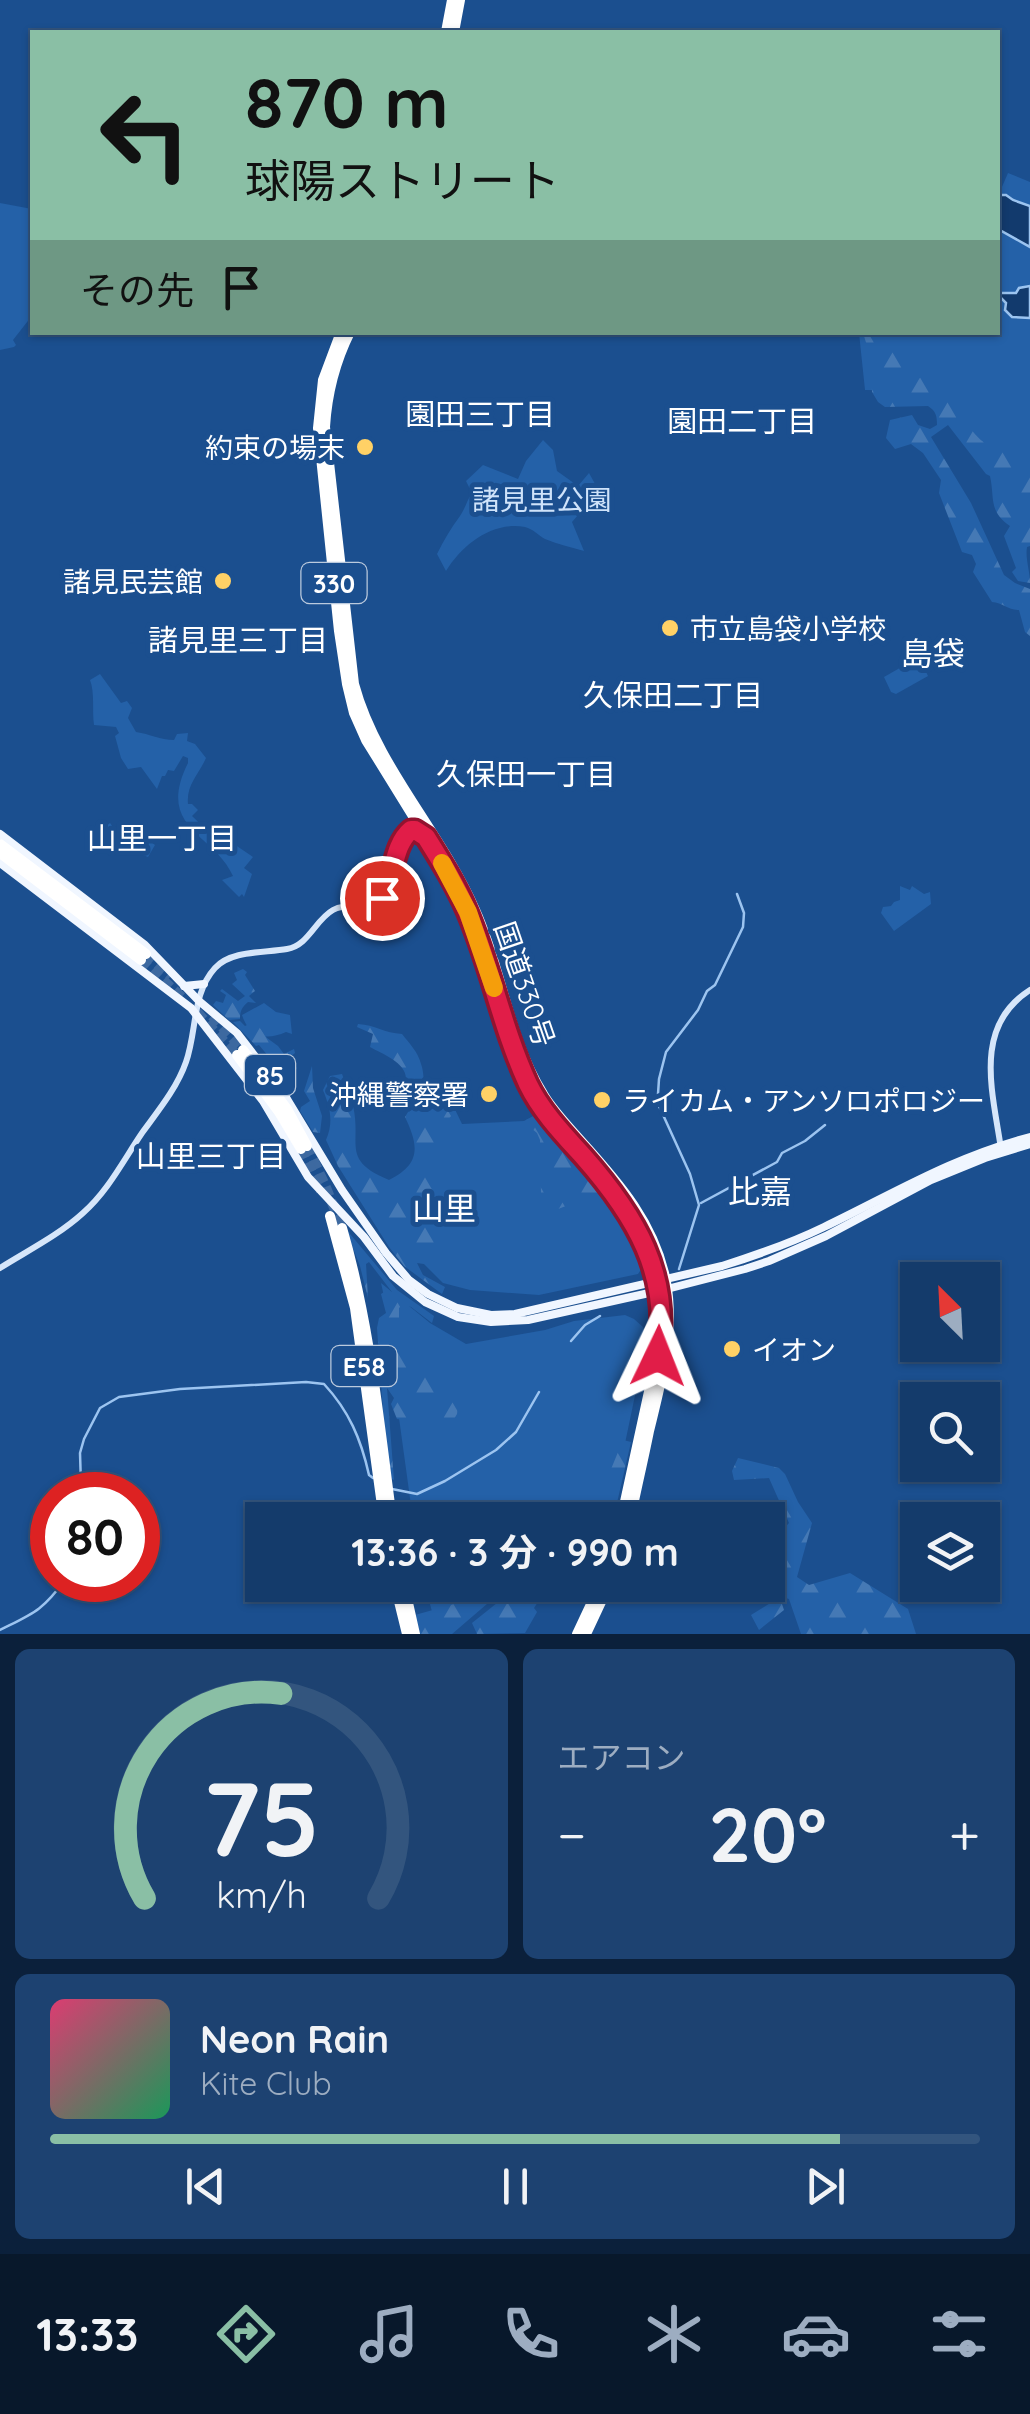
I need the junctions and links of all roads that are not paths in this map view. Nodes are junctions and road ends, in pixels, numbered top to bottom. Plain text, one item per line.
1 (452, 0) edge
2 (460, 0) edge
3 (446, 30) edge
4 (454, 30) edge
5 (340, 335) edge
6 (349, 335) edge
7 (402, 797) junction
8 (418, 816) junction
9 (0, 834) edge
10 (426, 837) junction
11 (402, 839) junction
12 (0, 844) edge
13 (0, 853) edge
14 (0, 863) edge
15 (204, 984) junction
16 (184, 986) junction
17 (1030, 990) edge
18 (199, 1001) junction
19 (196, 1014) junction
20 (240, 1052) tunnel mouth
21 (1025, 1142) edge
22 (304, 1148) tunnel mouth
23 (1001, 1149) junction
24 (330, 1216) tunnel mouth
25 (342, 1228) tunnel mouth
26 (0, 1268) edge
27 (662, 1286) junction
28 (382, 1502) edge
29 (390, 1502) edge
30 (625, 1502) edge
31 (634, 1502) edge
32 (399, 1602) edge
33 (408, 1602) edge
34 (592, 1602) edge
35 (601, 1602) edge
36 (407, 1634) edge
37 (416, 1634) edge
38 (577, 1634) edge
39 (586, 1634) edge

1 - 3 highway
2 - 4 highway
5 - 7 highway, 国道330号 / 330
6 - 8 highway, 国道330号 / 330
7 - 8 highway, 国道330号 / 330
7 - 11 main road
8 - 10 highway, 国道330号 / 330
8 - 11 main road
8 - 27 highway, 国道330号 / 330
9 - 16 main road, 85
10 - 11 main road
10 - 27 highway, 国道330号 / 330
11 - 15 main road
12 - 13 highway
14 - 19 main road, 85
15 - 16 main road
15 - 18 main road
16 - 18 main road, 85
17 - 23 main road
18 - 19 main road
18 - 27 main road, 85
19 - 26 main road
19 - 27 main road, 85
20 - 22 highway
21 - 23 main road, 85
23 - 27 main road, 85
24 - 28 highway, E58
25 - 29 highway, E58
27 - 30 highway, 国道330号 / 330
27 - 31 highway, 国道330号 / 330
32 - 36 highway
33 - 37 highway
34 - 38 highway
35 - 39 highway

